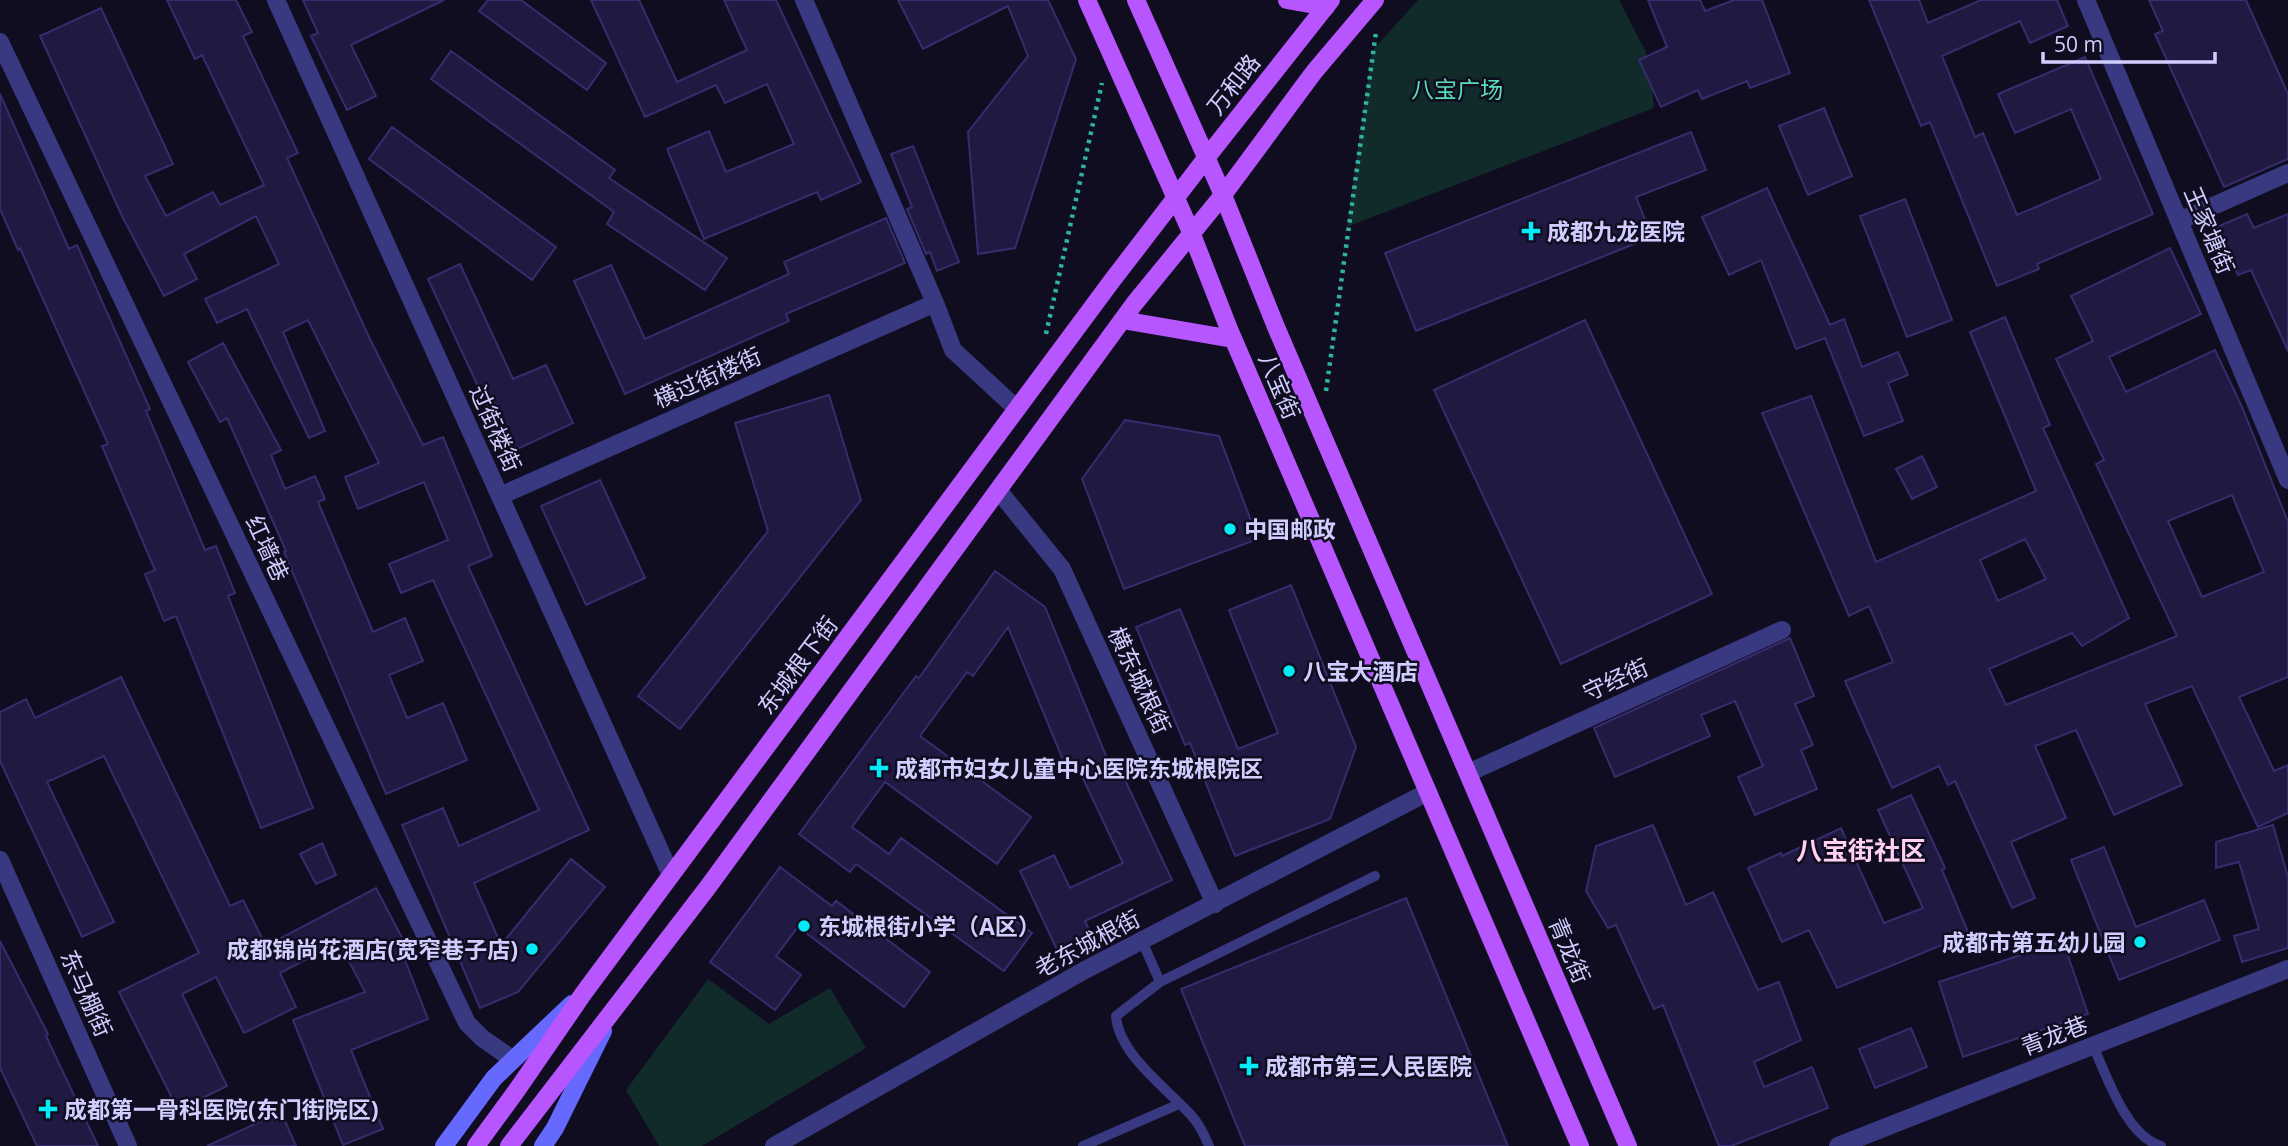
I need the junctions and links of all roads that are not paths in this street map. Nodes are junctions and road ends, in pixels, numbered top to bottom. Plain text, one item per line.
1 (276, 0) edge
2 (804, 0) edge
3 (1087, 0) edge
4 (1136, 0) edge
5 (1287, 0) edge
6 (1375, 0) edge
7 (2086, 0) edge
8 (1329, 4) edge
9 (0, 42) edge
10 (1207, 157) junction
11 (2288, 173) edge
12 (1223, 195) junction
13 (1176, 201) junction
14 (2179, 221) junction
15 (1191, 232) junction
16 (935, 303) junction
17 (1122, 320) junction
18 (1233, 339) junction
19 (1017, 409) junction
20 (2288, 480) edge
21 (998, 490) junction
22 (500, 496) junction
23 (1782, 630) dead end
24 (1468, 773) junction
25 (1428, 792) junction
26 (0, 860) edge
27 (671, 875) junction
28 (1376, 876) dead end
29 (1215, 904) junction
30 (1142, 941) junction
31 (2288, 969) edge
32 (1160, 982) junction
33 (583, 994) junction
34 (612, 1012) junction
35 (2093, 1046) junction
36 (512, 1059) junction
37 (1179, 1104) junction
38 (128, 1146) edge
39 (444, 1146) edge
40 (476, 1146) edge
41 (509, 1146) edge
42 (543, 1146) edge
43 (774, 1146) edge
44 (1083, 1146) edge
45 (1209, 1146) edge
46 (1580, 1146) edge
47 (1628, 1146) edge
48 (1838, 1146) edge
49 (2161, 1146) edge

1 - 22 street, 过街楼街
2 - 16 street
3 - 13 main road, 八宝街
4 - 10 main road, 八宝街
5 - 8 main road
6 - 12 main road
7 - 14 street, 王家塘街
8 - 10 main road, 万和路
9 - 36 street, 红墙巷
10 - 12 main road, 八宝街
10 - 13 main road, 万和路
11 - 14 street
12 - 15 main road
12 - 24 main road, 八宝街
13 - 15 main road, 八宝街
13 - 19 main road, 东城根下街
14 - 20 street, 王家塘街
15 - 17 main road
15 - 18 main road, 八宝街
16 - 19 street
16 - 22 street, 横过街楼街
17 - 18 main road
17 - 21 main road
18 - 25 main road, 八宝街
19 - 27 main road, 东城根下街
21 - 29 street, 横东城根街
21 - 34 main road
22 - 27 street, 过街楼街
23 - 24 street, 守经街
24 - 47 main road, 青龙街
25 - 29 street, 老东城根街
25 - 46 main road
26 - 38 street, 东马棚街
27 - 33 main road, 东城根下街
28 - 32 lane
29 - 30 street, 老东城根街
30 - 32 lane
30 - 43 street, 老东城根街
31 - 35 street, 青龙巷
32 - 37 lane
33 - 36 street, 东城根下街
33 - 40 main road
34 - 41 main road
34 - 42 street
35 - 48 street, 青龙巷
35 - 49 lane
36 - 39 street, 东城根下街
37 - 44 lane
37 - 45 lane

